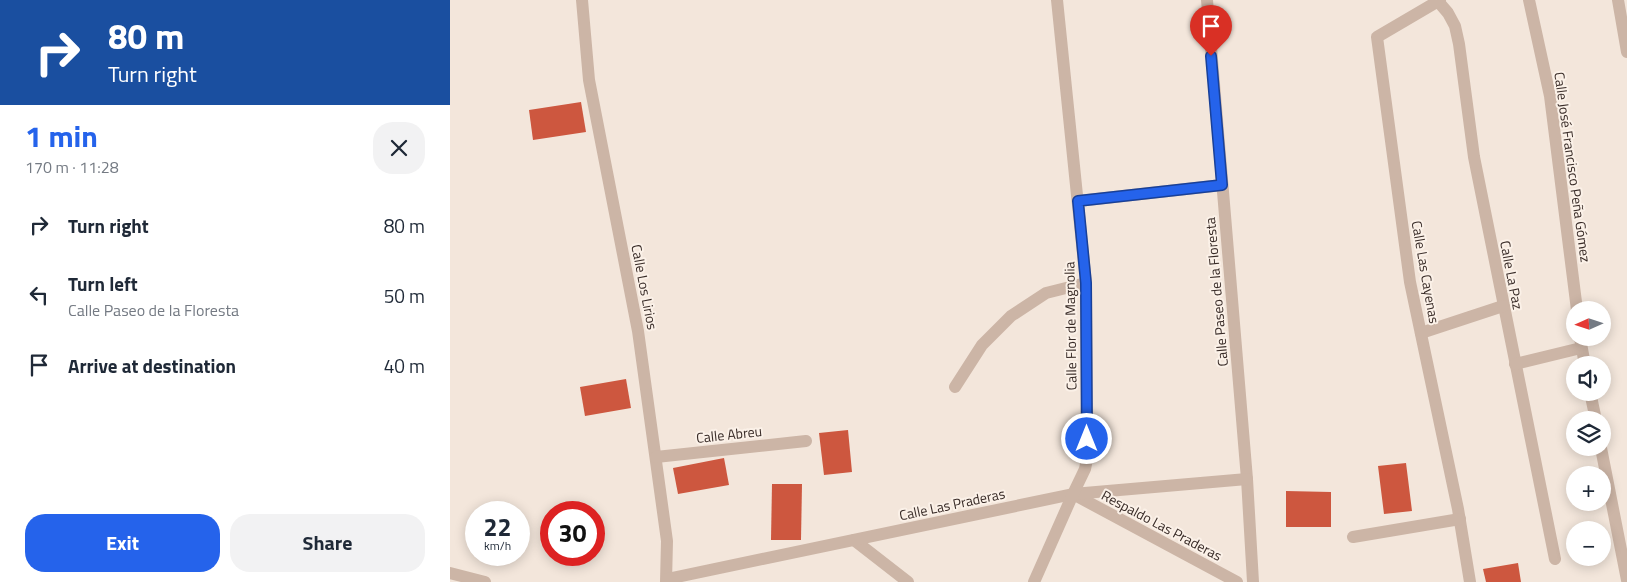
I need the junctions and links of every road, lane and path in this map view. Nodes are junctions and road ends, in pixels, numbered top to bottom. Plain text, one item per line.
1 (582, 0) edge
2 (1057, 0) edge
3 (1207, 0) edge
4 (1438, 0) edge
5 (1529, 0) edge
6 (1618, 0) edge
7 (1627, 52) edge
8 (1222, 185) junction
9 (1078, 201) junction
10 (1086, 283) junction
11 (1576, 301) edge
12 (1503, 306) junction
13 (1421, 333) junction
14 (1572, 346) edge
15 (1515, 364) junction
16 (955, 387) dead end
17 (806, 441) dead end
18 (656, 456) junction
19 (1603, 456) edge
20 (1247, 479) junction
21 (1073, 494) junction
22 (1460, 519) junction
23 (1353, 537) dead end
24 (854, 540) junction
25 (1556, 559) dead end
26 (450, 573) edge
27 (1627, 580) edge
28 (666, 581) edge
29 (485, 582) edge
30 (908, 582) edge
31 (1034, 582) edge
32 (1237, 582) edge
33 (1253, 582) edge
34 (1470, 582) edge

1 - 18 street, Calle Los Lirios
2 - 9 street, Calle Flor de Magnolia
3 - 8 street, Calle Paseo de la Floresta
4 - 12 street, Calle La Paz
4 - 13 street, Calle Las Cayenas
5 - 11 street, Calle José Francisco Peña Gómez
6 - 7 street
8 - 9 street
8 - 20 street, Calle Paseo de la Floresta
9 - 10 street, Calle Flor de Magnolia
10 - 16 street
10 - 21 street, Calle Flor de Magnolia
12 - 13 street
12 - 15 street, Calle La Paz
13 - 22 street, Calle Las Cayenas
14 - 15 street
15 - 25 street, Calle La Paz
17 - 18 street, Calle Abreu
18 - 28 street, Calle Los Lirios
19 - 27 street
20 - 21 street, Calle Las Praderas
20 - 33 street, Calle Paseo de la Floresta
21 - 24 street, Calle Las Praderas
21 - 31 street, Calle Flor de Magnolia
21 - 32 street, Respaldo Las Praderas
22 - 23 street
22 - 34 street, Calle Las Cayenas
24 - 28 street, Calle Las Praderas
24 - 30 street
26 - 29 street

